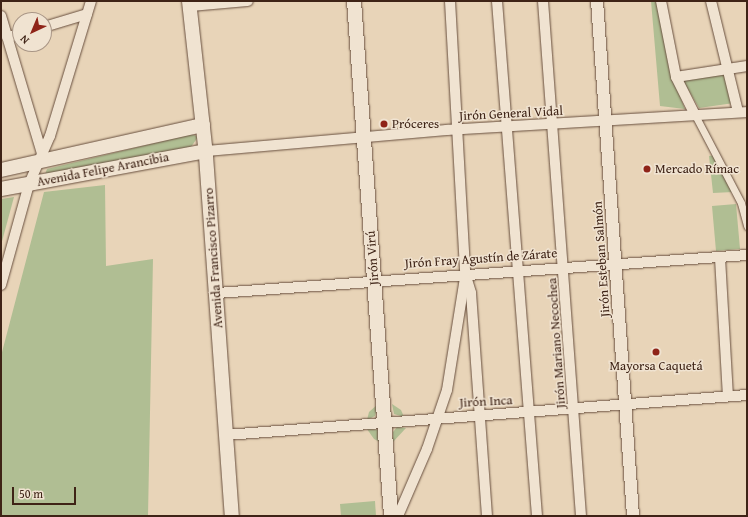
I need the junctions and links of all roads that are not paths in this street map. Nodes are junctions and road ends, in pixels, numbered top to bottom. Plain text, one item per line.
1 (91, 1) edge
2 (248, 1) edge
3 (354, 1) edge
4 (450, 1) edge
5 (497, 1) edge
6 (543, 1) edge
7 (597, 1) edge
8 (661, 1) edge
9 (711, 1) edge
10 (190, 4) edge
11 (87, 14) junction
12 (1, 16) edge
13 (52, 25) edge
14 (12, 36) edge
15 (7, 38) junction
16 (747, 66) edge
17 (727, 68) junction
18 (676, 76) junction
19 (743, 112) edge
20 (695, 115) junction
21 (607, 121) junction
22 (553, 124) junction
23 (203, 125) junction
24 (508, 127) junction
25 (456, 130) junction
26 (364, 137) junction
27 (206, 151) junction
28 (42, 159) junction
29 (1, 170) edge
30 (29, 184) junction
31 (1, 189) edge
32 (747, 226) edge
33 (747, 255) edge
34 (5, 258) edge
35 (720, 258) junction
36 (615, 265) junction
37 (564, 266) junction
38 (518, 270) junction
39 (465, 273) junction
40 (375, 279) junction
41 (1, 285) edge
42 (217, 293) junction
43 (747, 395) edge
44 (728, 396) junction
45 (627, 406) junction
46 (575, 408) junction
47 (529, 413) junction
48 (478, 415) junction
49 (437, 419) junction
50 (384, 422) junction
51 (226, 436) junction
52 (232, 516) edge
53 (391, 516) edge
54 (398, 516) edge
55 (487, 516) edge
56 (537, 516) edge
57 (581, 516) edge
58 (633, 516) edge

1 - 11 street
2 - 10 street
3 - 26 main road, Jirón Virú
4 - 25 street
5 - 24 street
6 - 22 street, Jirón Mariano Necochea
7 - 21 street, Jirón Esteban Salmón
8 - 18 street
9 - 17 street
10 - 23 main road, Avenida Francisco Pizarro
11 - 13 street
11 - 28 street
12 - 15 street
14 - 15 street
15 - 28 street
16 - 17 street
17 - 18 street
17 - 19 street
18 - 20 street
19 - 20 street, Jirón General Vidal
20 - 21 street, Jirón General Vidal
20 - 32 street
21 - 22 street, Jirón General Vidal
21 - 36 street, Jirón Esteban Salmón
22 - 24 street, Jirón General Vidal
22 - 37 street, Jirón Mariano Necochea
23 - 27 main road, Avenida Francisco Pizarro
23 - 28 main road, Avenida Felipe Arancibia
24 - 25 street, Jirón General Vidal
24 - 38 street
25 - 26 street, Jirón General Vidal
25 - 39 street
26 - 27 street, Jirón General Vidal
26 - 40 main road, Jirón Virú
27 - 30 main road, Avenida Felipe Arancibia
27 - 42 main road, Avenida Francisco Pizarro
28 - 29 main road, Avenida Felipe Arancibia
28 - 30 street
30 - 31 main road, Avenida Felipe Arancibia
30 - 34 street
33 - 35 street, Jirón Fray Agustín de Zárate
34 - 41 street
35 - 36 street, Jirón Fray Agustín de Zárate
35 - 44 street
36 - 37 street, Jirón Fray Agustín de Zárate
36 - 45 street, Jirón Esteban Salmón
37 - 38 street, Jirón Fray Agustín de Zárate
37 - 46 street, Jirón Mariano Necochea
38 - 39 street, Jirón Fray Agustín de Zárate
38 - 47 street
39 - 40 street, Jirón Fray Agustín de Zárate
39 - 48 street
39 - 49 street
40 - 42 street, Jirón Fray Agustín de Zárate
40 - 50 main road, Jirón Virú
42 - 51 main road, Avenida Francisco Pizarro
43 - 44 street, Jirón Inca
44 - 45 street, Jirón Inca
45 - 46 street, Jirón Inca
45 - 58 street, Jirón Esteban Salmón
46 - 47 street, Jirón Inca
46 - 57 street, Jirón Mariano Necochea
47 - 48 street, Jirón Inca
47 - 56 street
48 - 49 street, Jirón Inca
48 - 55 street
49 - 50 street, Jirón Inca
49 - 54 street
50 - 51 street, Jirón Inca
50 - 53 main road, Jirón Virú
51 - 52 main road, Avenida Francisco Pizarro

